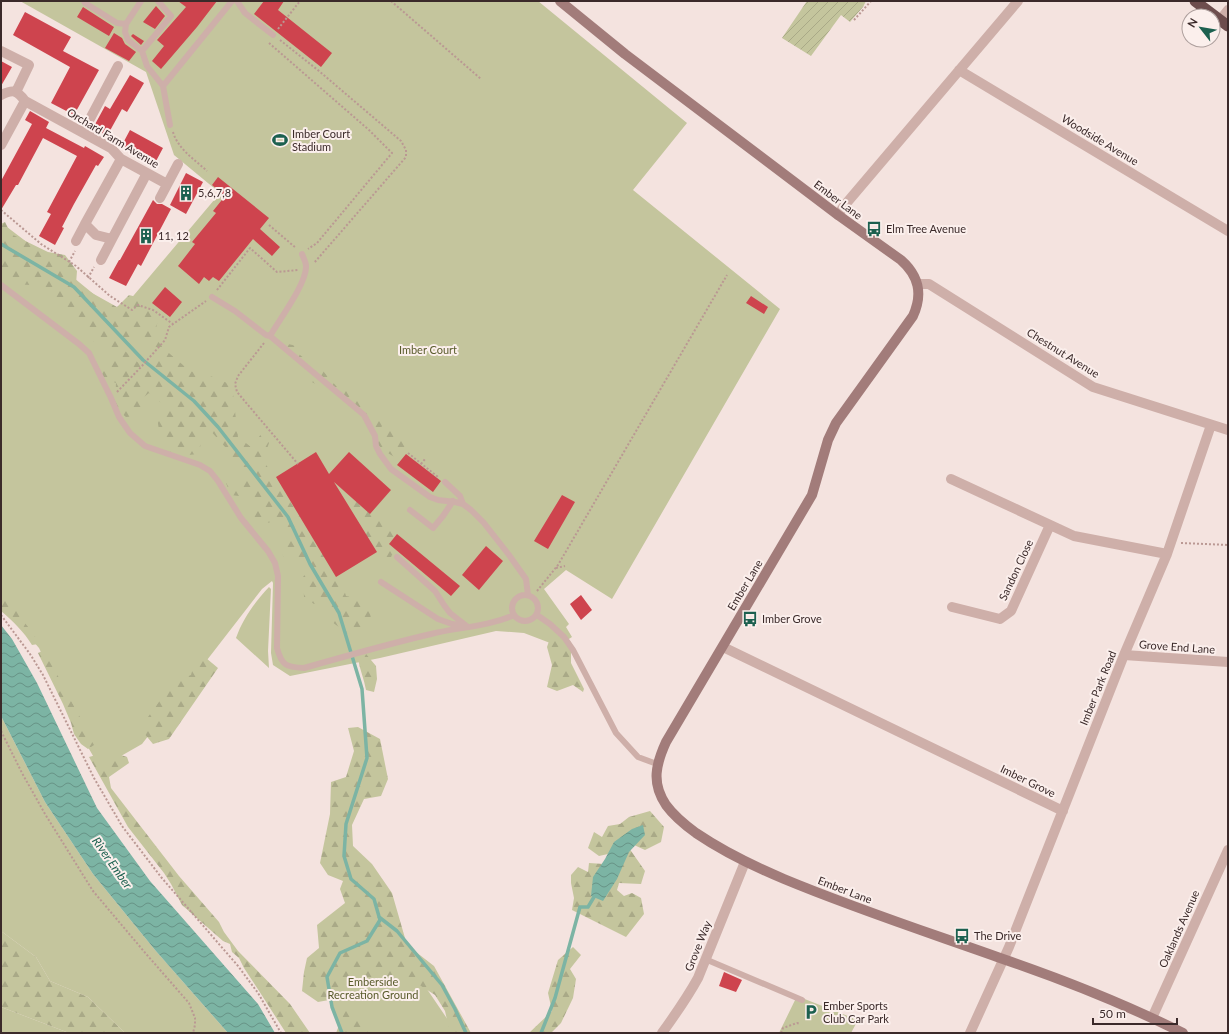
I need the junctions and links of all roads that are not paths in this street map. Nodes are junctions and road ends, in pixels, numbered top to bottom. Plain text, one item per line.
1 (84, 1) edge
2 (141, 1) edge
3 (158, 1) edge
4 (232, 1) edge
5 (237, 1) edge
6 (560, 1) edge
7 (1018, 1) edge
8 (1195, 1) edge
9 (1228, 10) edge
10 (1224, 23) edge
11 (126, 24) junction
12 (273, 35) road end
13 (1, 51) edge
14 (142, 51) junction
15 (118, 66) dead end
16 (959, 70) junction
17 (163, 86) junction
18 (16, 92) junction
19 (1, 94) edge
20 (25, 101) junction
21 (170, 125) road end
22 (83, 132) junction
23 (1, 145) edge
24 (121, 159) junction
25 (178, 164) dead end
26 (147, 173) junction
27 (167, 184) junction
28 (160, 198) dead end
29 (838, 215) junction
30 (85, 224) junction
31 (1228, 231) edge
32 (112, 239) junction
33 (76, 241) dead end
34 (302, 254) road end
35 (101, 260) dead end
36 (918, 284) junction
37 (1, 285) edge
38 (212, 297) road end
39 (270, 336) junction
40 (1211, 425) junction
41 (1228, 430) edge
42 (951, 478) dead end
43 (444, 482) road end
44 (453, 501) junction
45 (463, 504) junction
46 (410, 510) dead end
47 (1050, 525) junction
48 (1166, 554) junction
49 (397, 557) dead end
50 (381, 582) dead end
51 (530, 595) junction
52 (952, 607) dead end
53 (514, 615) junction
54 (537, 615) junction
55 (468, 627) junction
56 (723, 647) junction
57 (1124, 655) junction
58 (1228, 662) edge
59 (658, 764) junction
60 (1063, 811) junction
61 (1228, 850) edge
62 (745, 862) junction
63 (705, 959) junction
64 (1004, 959) junction
65 (802, 1000) dead end
66 (1152, 1018) junction
67 (1177, 1032) edge
68 (662, 1033) edge
69 (970, 1033) edge

1 - 11 lane
2 - 11 lane
3 - 14 lane
4 - 17 lane
5 - 12 lane
6 - 29 main road, Ember Lane
7 - 16 street
8 - 10 highway
9 - 10 street
11 - 14 lane
13 - 18 street
14 - 17 lane
15 - 22 street
16 - 29 street
16 - 31 street, Woodside Avenue
17 - 21 lane
18 - 19 street
18 - 20 street, Orchard Farm Avenue
20 - 22 street, Orchard Farm Avenue
20 - 23 street
22 - 24 street, Orchard Farm Avenue
24 - 26 street, Orchard Farm Avenue
24 - 30 street
25 - 27 street
26 - 27 street, Orchard Farm Avenue
26 - 32 street
27 - 28 street
29 - 36 main road, Ember Lane
30 - 32 street
30 - 33 street
32 - 35 street
34 - 39 lane
36 - 40 street, Chestnut Avenue
36 - 56 main road, Ember Lane
37 - 55 lane
38 - 39 lane
39 - 44 lane
40 - 41 street, Chestnut Avenue
40 - 48 street, Imber Park Road
42 - 47 street
43 - 45 lane
44 - 45 lane
44 - 46 lane
45 - 51 lane
47 - 48 street
47 - 52 street, Sandon Close
48 - 57 street, Imber Park Road
49 - 55 lane
50 - 55 lane
51 - 53 lane
51 - 54 lane
53 - 54 lane
53 - 55 lane
54 - 59 lane
56 - 59 main road, Ember Lane
56 - 60 street, Imber Grove
57 - 58 street, Grove End Lane
57 - 60 street, Imber Park Road
59 - 62 main road, Ember Lane
60 - 64 street, Imber Park Road
61 - 66 street, Oaklands Avenue
62 - 63 street, Grove Way
62 - 64 main road, Ember Lane
63 - 65 lane
63 - 68 street, Grove Way
64 - 66 main road, Ember Lane
64 - 69 street
66 - 67 main road, Ember Lane

